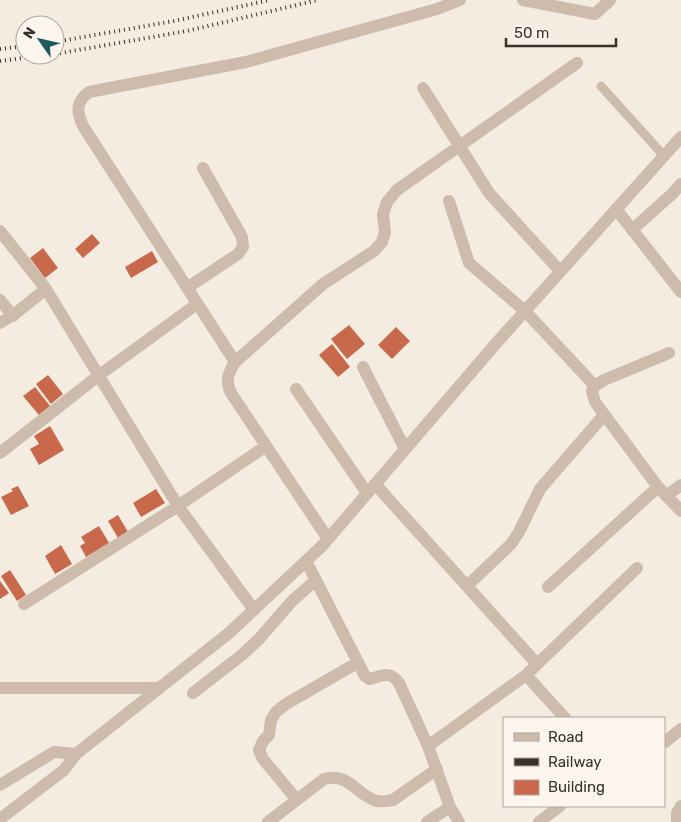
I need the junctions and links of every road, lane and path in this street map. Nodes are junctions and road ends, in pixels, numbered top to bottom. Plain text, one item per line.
1 (460, 0) edge
2 (523, 0) edge
3 (610, 0) edge
4 (577, 63) dead end
5 (601, 86) dead end
6 (424, 88) dead end
7 (681, 137) edge
8 (460, 146) junction
9 (664, 156) junction
10 (203, 168) dead end
11 (681, 184) edge
12 (449, 201) dead end
13 (616, 209) junction
14 (632, 230) junction
15 (0, 231) edge
16 (560, 271) junction
17 (187, 288) junction
18 (46, 289) junction
19 (681, 292) edge
20 (0, 300) edge
21 (197, 304) junction
22 (525, 311) junction
23 (12, 316) junction
24 (0, 323) edge
25 (669, 354) dead end
26 (235, 362) junction
27 (363, 368) dead end
28 (98, 376) junction
29 (595, 386) junction
30 (296, 389) dead end
31 (604, 415) junction
32 (266, 446) junction
33 (1, 449) edge
34 (405, 449) junction
35 (681, 485) edge
36 (371, 488) junction
37 (662, 492) junction
38 (178, 506) junction
39 (681, 511) edge
40 (328, 539) junction
41 (306, 561) junction
42 (637, 568) dead end
43 (316, 580) junction
44 (467, 586) junction
45 (548, 588) dead end
46 (24, 604) dead end
47 (254, 610) junction
48 (358, 664) junction
49 (537, 664) junction
50 (526, 675) junction
51 (0, 688) edge
52 (160, 688) junction
53 (194, 694) dead end
54 (563, 717) edge
55 (679, 733) edge
56 (666, 741) edge
57 (428, 746) junction
58 (76, 754) junction
59 (437, 769) junction
60 (0, 785) edge
61 (297, 800) junction
62 (681, 806) edge
63 (450, 807) junction
64 (559, 807) edge
65 (0, 819) edge
66 (268, 822) edge
67 (428, 822) edge
68 (459, 822) edge
69 (539, 822) edge
70 (677, 822) edge

1 - 17 street
2 - 3 street
4 - 8 street
5 - 9 lane
6 - 8 street
7 - 9 street
8 - 16 street
8 - 26 street
9 - 13 street
10 - 17 street
11 - 14 street
12 - 22 street
13 - 14 street
13 - 16 street
14 - 19 street
15 - 18 street
16 - 22 street
17 - 21 street
18 - 23 street
18 - 28 street
20 - 23 street
21 - 26 street
21 - 28 street
22 - 29 street
22 - 34 street
23 - 24 street
25 - 29 street
26 - 32 street
27 - 34 street
28 - 33 street
28 - 38 street
29 - 31 street
30 - 36 street
31 - 37 street
31 - 44 street
32 - 38 street
32 - 40 street
34 - 36 street
35 - 37 street
36 - 40 street
36 - 44 street
37 - 39 street
37 - 45 street
38 - 46 street
38 - 47 street
40 - 41 street
41 - 43 street
41 - 47 street
42 - 49 street
43 - 48 street
43 - 53 street
44 - 49 street
47 - 52 street
48 - 57 street
48 - 61 street
49 - 50 street
50 - 54 street
50 - 57 street
51 - 52 street
52 - 58 street
55 - 56 street
57 - 59 street
58 - 60 street
58 - 65 street
59 - 61 street
59 - 63 street
61 - 66 street
62 - 70 street
63 - 67 street
63 - 68 street
64 - 69 street

